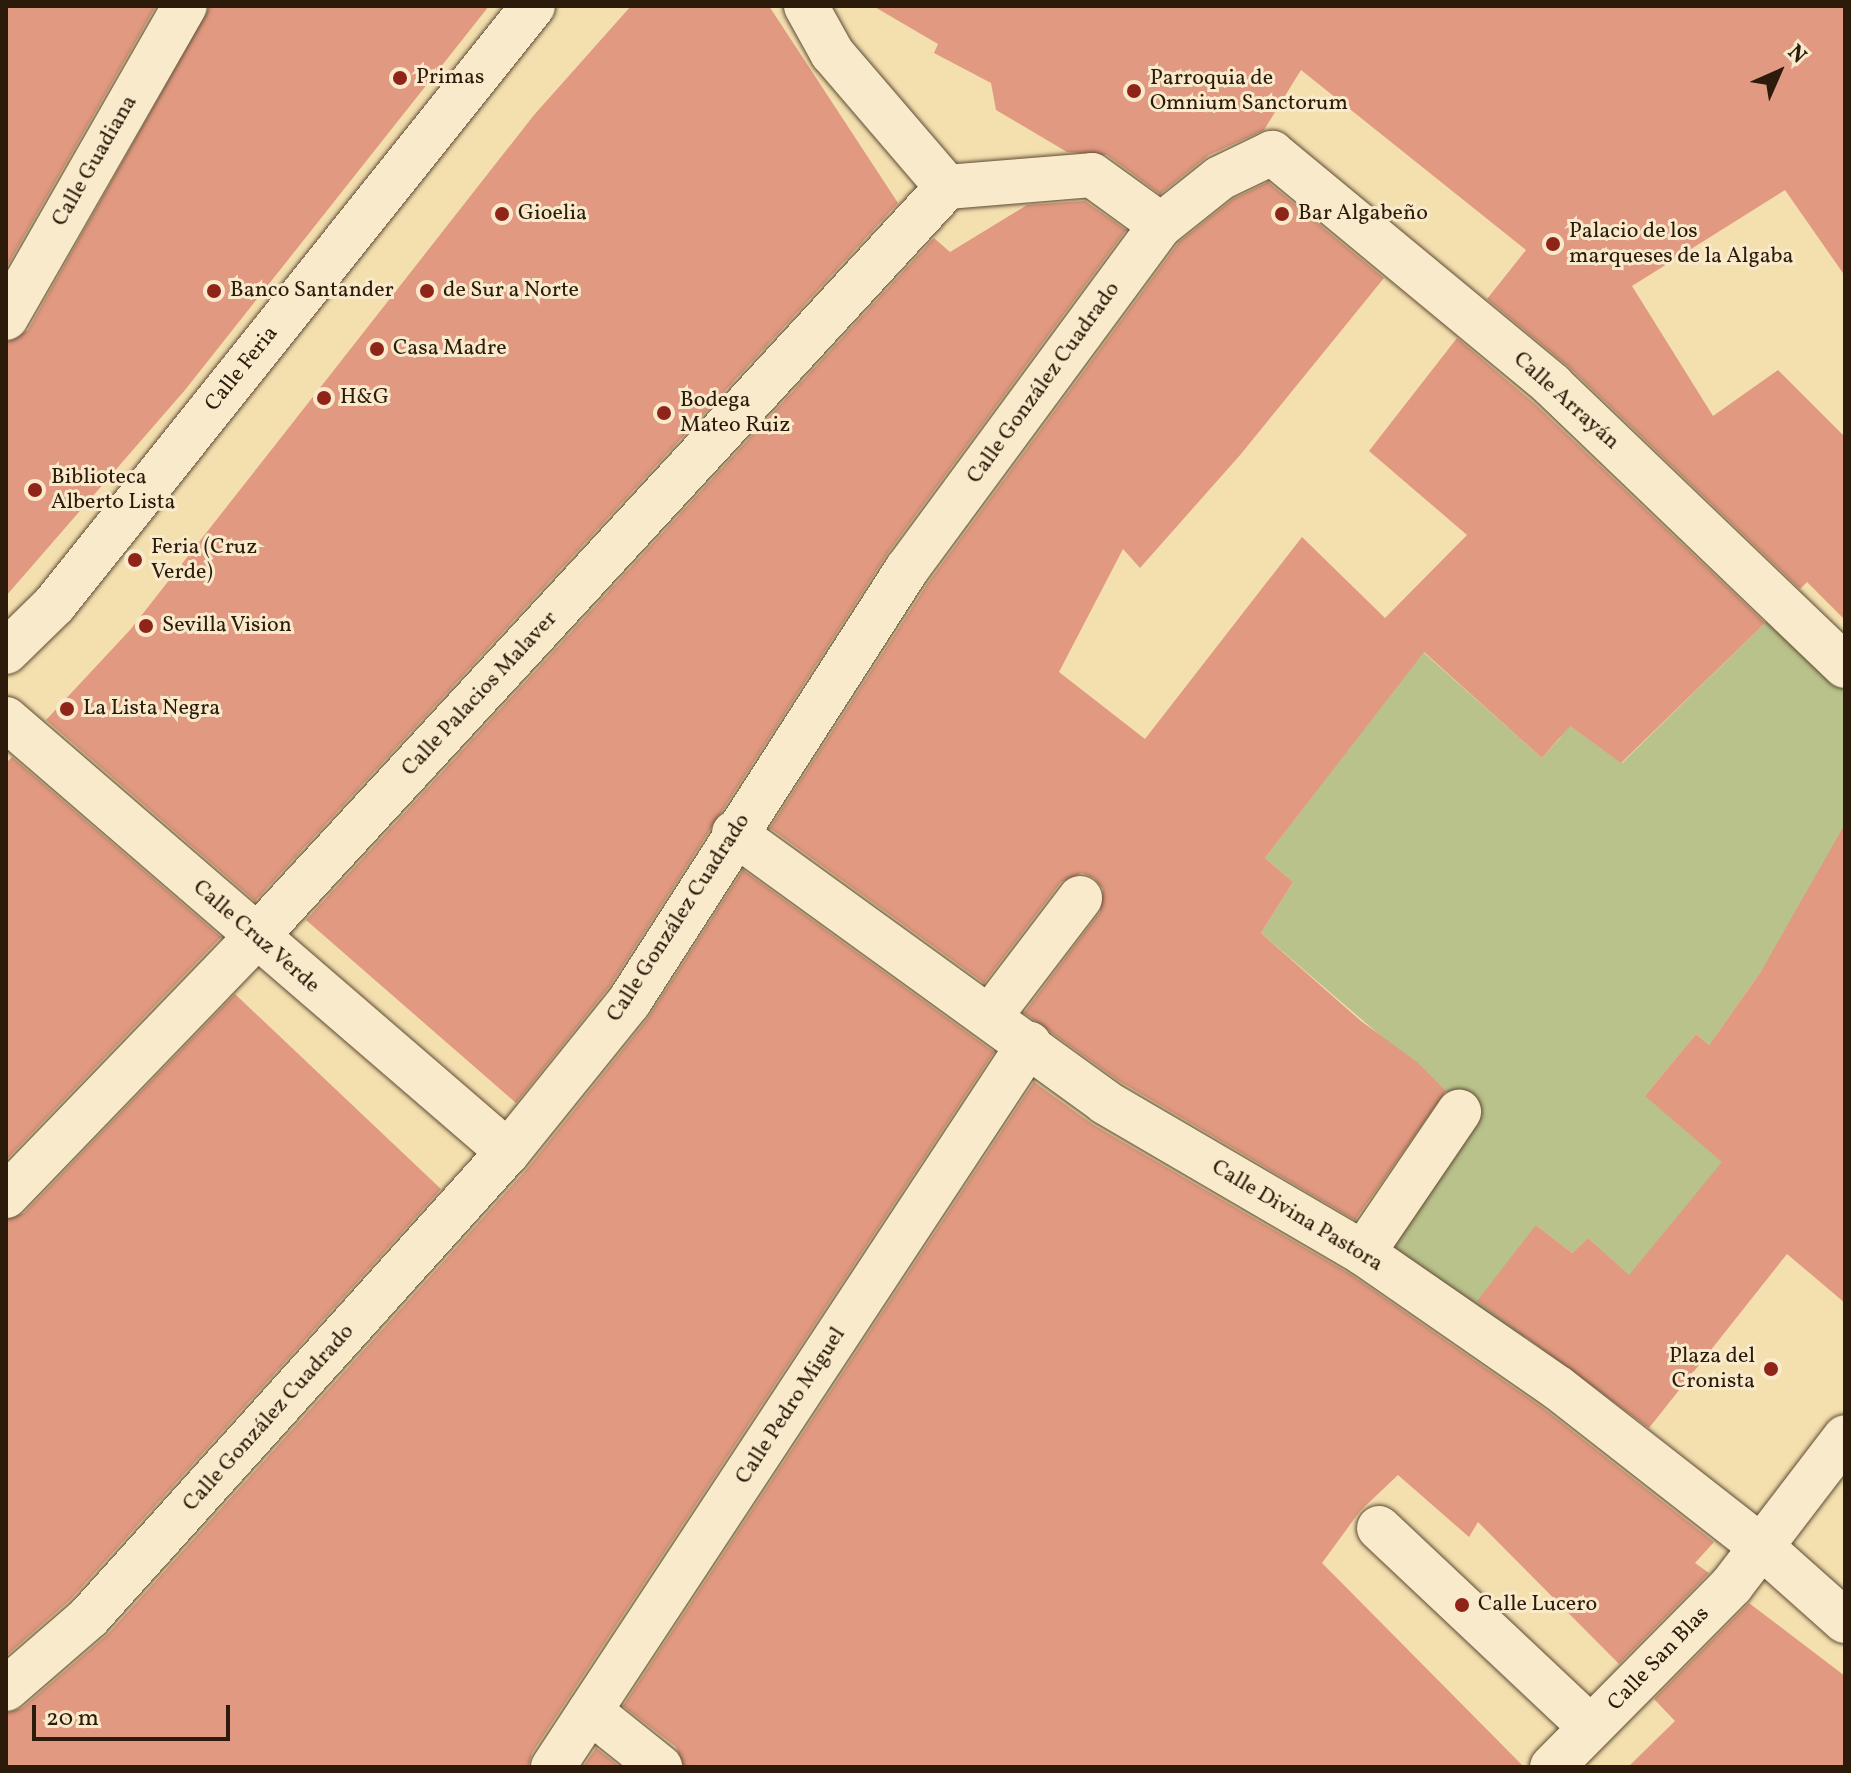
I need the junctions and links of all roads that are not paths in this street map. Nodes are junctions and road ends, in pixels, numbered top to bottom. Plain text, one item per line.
1 (185, 6) edge
2 (533, 6) edge
3 (806, 6) edge
4 (1272, 153) joint
5 (947, 187) junction
6 (1161, 225) junction
7 (6, 318) edge
8 (6, 652) edge
9 (1845, 666) edge
10 (6, 719) edge
11 (734, 833) junction
12 (1080, 898) dead end
13 (255, 938) junction
14 (991, 1015) junction
15 (1029, 1044) junction
16 (1459, 1112) dead end
17 (508, 1152) junction
18 (6, 1196) edge
19 (1363, 1253) junction
20 (1845, 1437) edge
21 (1379, 1528) dead end
22 (1763, 1548) junction
23 (1845, 1621) edge
24 (6, 1689) edge
25 (590, 1711) junction
26 (1591, 1728) junction
27 (553, 1767) edge
28 (660, 1767) edge
29 (1552, 1767) edge

1 - 7 street, Calle Guadiana
2 - 8 street, Calle Feria
3 - 5 street
4 - 6 street, Calle González Cuadrado
4 - 9 street, Calle Arrayán
5 - 6 street
5 - 13 street, Calle Palacios Malaver
6 - 11 street, Calle González Cuadrado
10 - 13 street, Calle Cruz Verde
11 - 14 street, Calle Divina Pastora
11 - 17 street, Calle González Cuadrado
12 - 14 street
13 - 17 street, Calle Cruz Verde
13 - 18 street, Calle Palacios Malaver
14 - 15 street, Calle Divina Pastora
15 - 19 street, Calle Divina Pastora
15 - 25 street, Calle Pedro Miguel
16 - 19 street
17 - 24 street, Calle González Cuadrado
19 - 22 street, Calle Divina Pastora
20 - 22 street, Calle San Blas
21 - 26 street
22 - 23 street, Calle Divina Pastora
22 - 26 street, Calle San Blas
25 - 27 street, Calle Pedro Miguel
25 - 28 street
26 - 29 street, Calle San Blas

